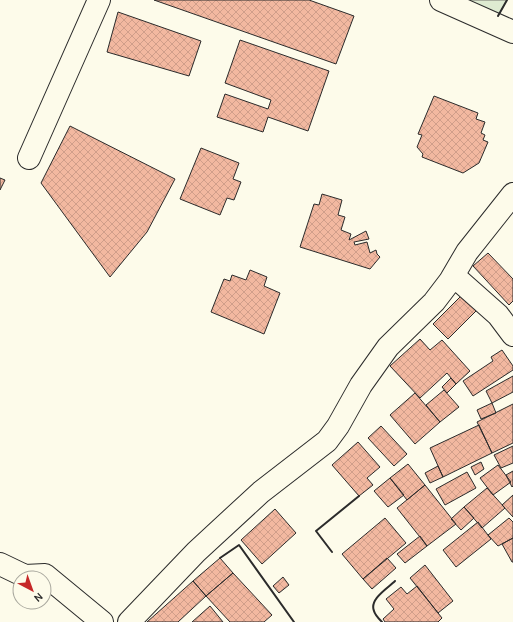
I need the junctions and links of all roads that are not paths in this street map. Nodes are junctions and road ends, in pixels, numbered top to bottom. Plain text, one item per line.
1 (99, 0) edge
2 (440, 0) edge
3 (513, 32) edge
4 (29, 158) dead end
5 (513, 194) edge
6 (454, 276) junction
7 (513, 335) edge
8 (0, 564) edge
9 (102, 622) edge
10 (129, 622) edge

1 - 4 street
2 - 3 street
5 - 6 street
6 - 7 street
6 - 10 street
8 - 9 street

